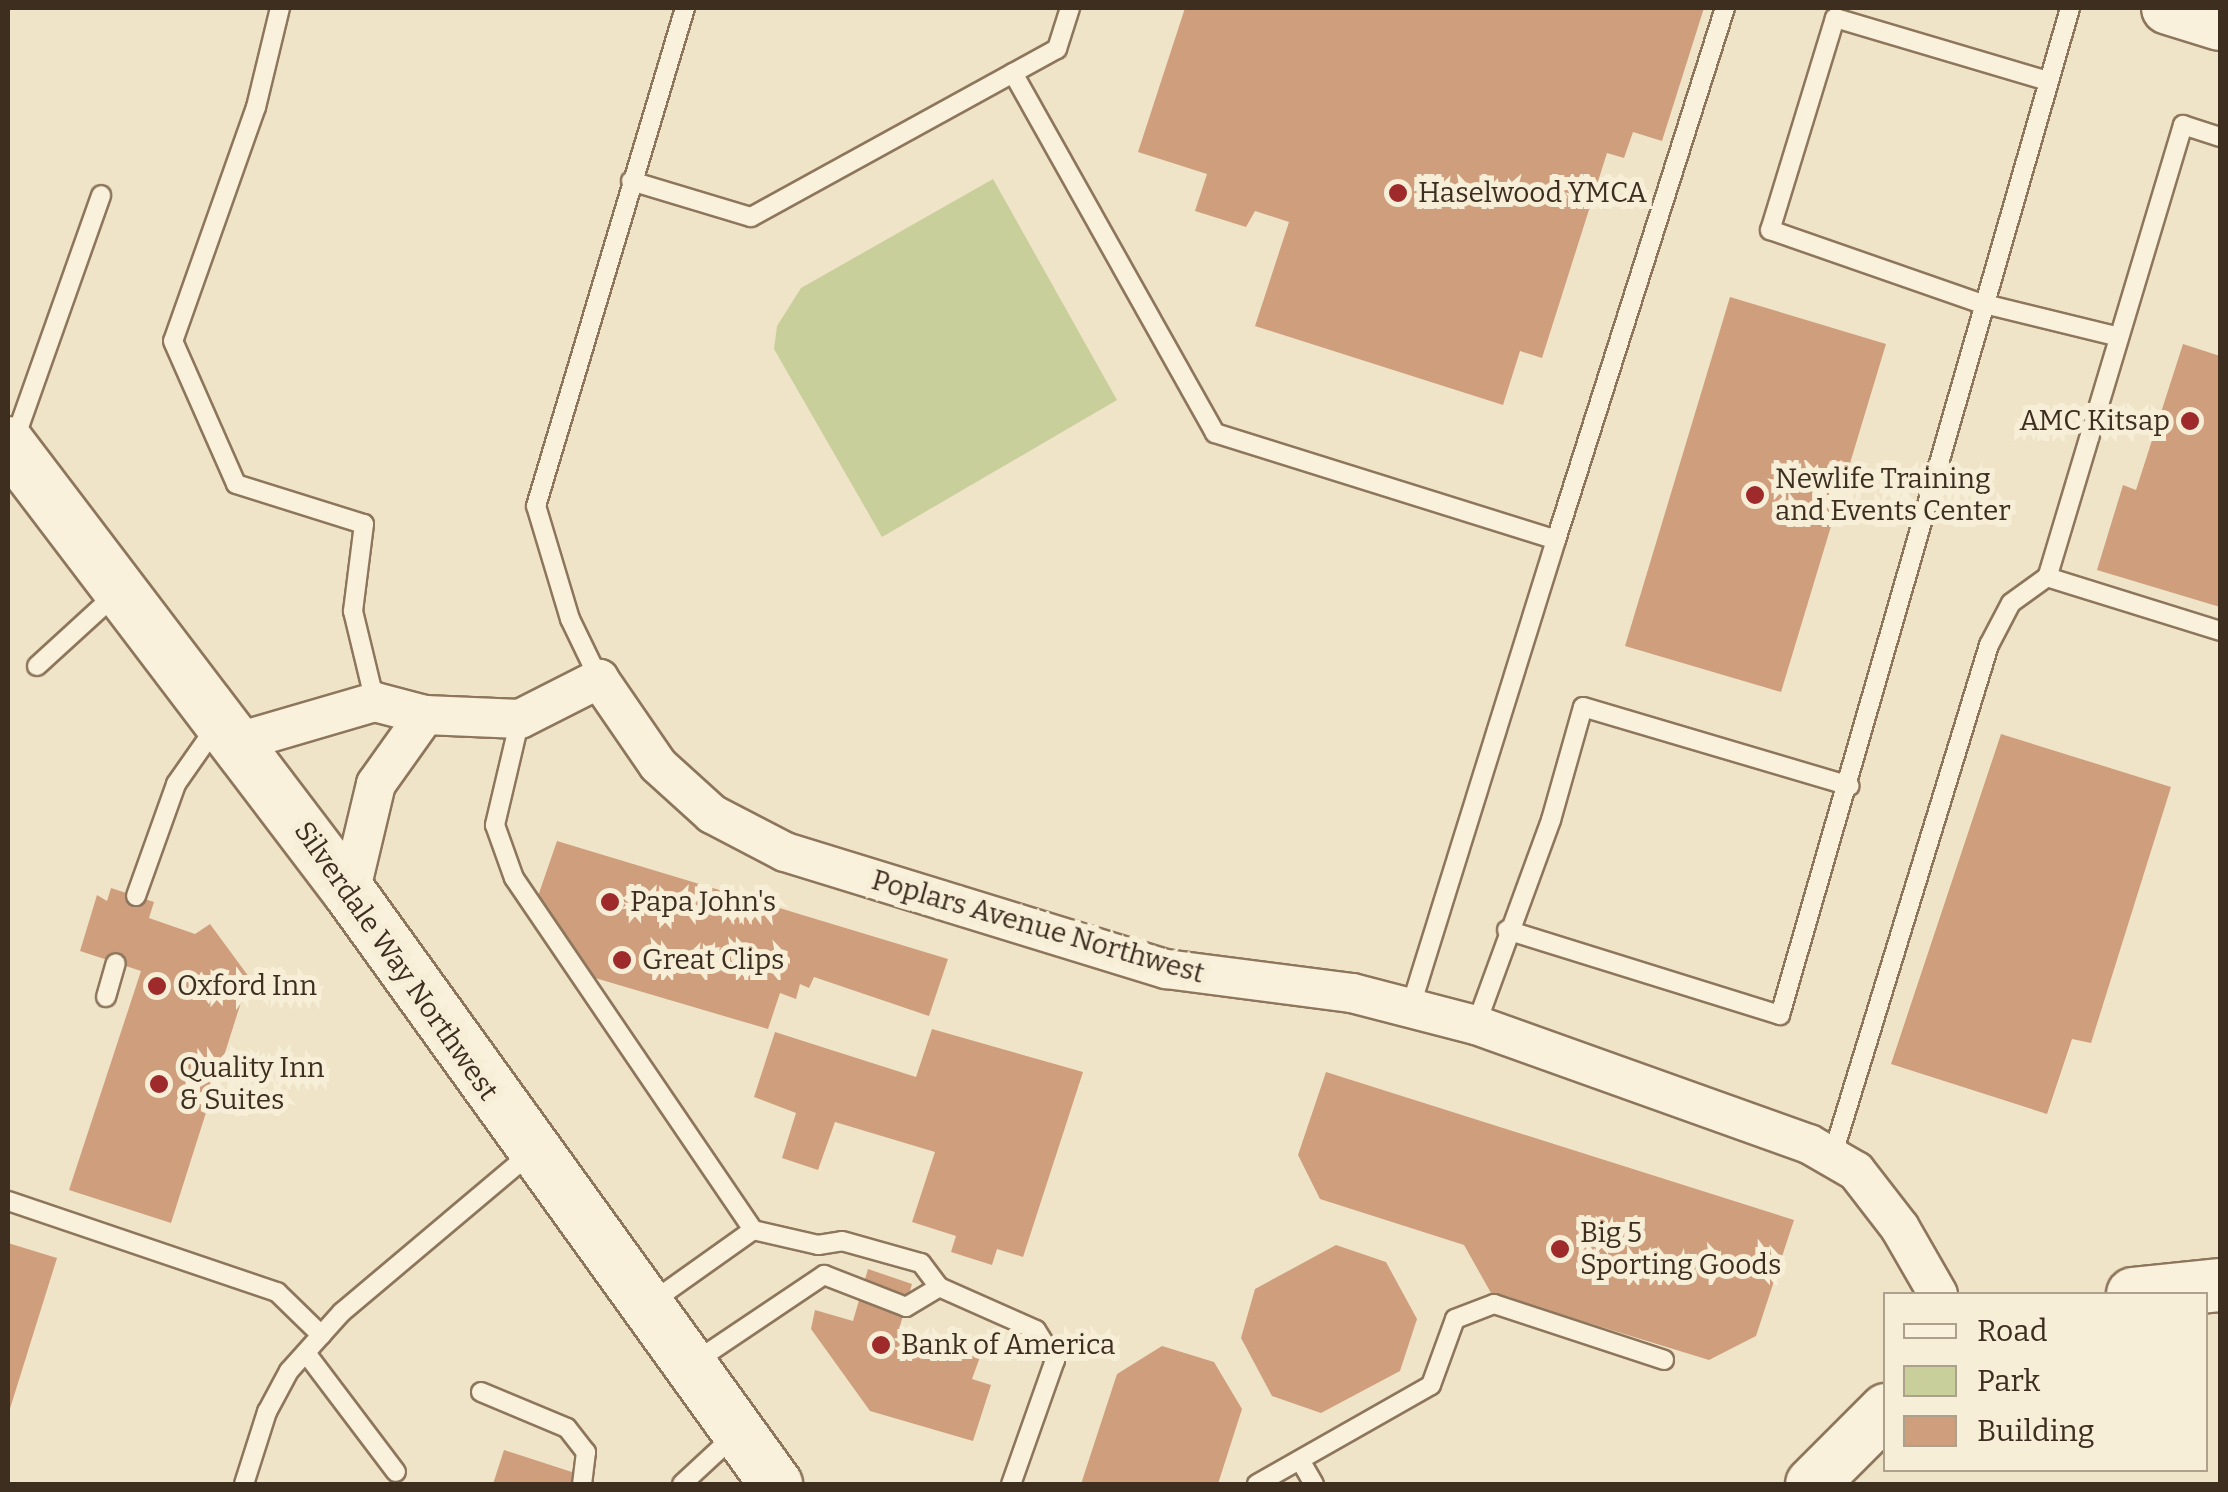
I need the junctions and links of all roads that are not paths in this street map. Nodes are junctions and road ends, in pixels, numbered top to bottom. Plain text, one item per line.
1 (280, 8) edge
2 (684, 8) edge
3 (1070, 8) edge
4 (1724, 8) edge
5 (2070, 8) edge
6 (2168, 8) edge
7 (2220, 24) edge
8 (1013, 74) junction
9 (2048, 82) junction
10 (2220, 137) edge
11 (631, 181) junction
12 (101, 194) dead end
13 (1980, 304) junction
14 (2119, 338) junction
15 (9, 446) edge
16 (1556, 540) junction
17 (2047, 577) junction
18 (120, 590) junction
19 (2220, 631) edge
20 (38, 666) dead end
21 (599, 679) junction
22 (375, 702) junction
23 (425, 715) junction
24 (520, 719) junction
25 (229, 731) junction
26 (1850, 786) junction
27 (350, 893) junction
28 (136, 896) dead end
29 (1506, 930) junction
30 (116, 964) dead end
31 (106, 997) dead end
32 (1410, 1009) junction
33 (1476, 1025) junction
34 (532, 1152) junction
35 (1832, 1157) junction
36 (8, 1201) edge
37 (753, 1230) junction
38 (2220, 1284) edge
39 (939, 1286) junction
40 (1937, 1292) edge
41 (2150, 1292) edge
42 (649, 1304) junction
43 (321, 1335) junction
44 (306, 1353) junction
45 (1664, 1360) dead end
46 (688, 1366) junction
47 (481, 1392) dead end
48 (1883, 1413) edge
49 (738, 1432) junction
50 (1300, 1460) junction
51 (396, 1472) dead end
52 (244, 1484) edge
53 (582, 1484) edge
54 (682, 1484) edge
55 (776, 1484) edge
56 (1011, 1484) edge
57 (1257, 1484) edge
58 (1314, 1484) edge
59 (1812, 1484) edge

1 - 22 lane
2 - 11 lane
3 - 8 lane
4 - 16 lane
5 - 9 lane
6 - 7 main road
8 - 11 lane
8 - 16 lane
9 - 13 lane
9 - 13 lane
10 - 14 lane
11 - 21 lane
12 - 15 lane
13 - 14 lane
13 - 26 lane
14 - 17 lane
15 - 18 main road, Silverdale Way Northwest
16 - 32 lane
17 - 19 lane
17 - 35 lane
18 - 20 lane
18 - 25 main road, Silverdale Way Northwest
21 - 24 street
21 - 32 street, Poplars Avenue Northwest
22 - 23 street
22 - 25 street
23 - 24 street
23 - 27 street
24 - 37 lane
25 - 27 main road, Silverdale Way Northwest
25 - 28 lane
26 - 29 lane
26 - 29 lane
27 - 34 main road, Silverdale Way Northwest
29 - 33 lane
30 - 31 lane
32 - 33 street, Poplars Avenue Northwest
33 - 35 street, Poplars Avenue Northwest
34 - 42 main road, Silverdale Way Northwest
34 - 43 lane
35 - 40 street, Poplars Avenue Northwest
36 - 43 lane
37 - 39 lane
37 - 42 lane
38 - 41 main road
39 - 46 lane
39 - 56 lane
42 - 46 main road, Silverdale Way Northwest
43 - 44 lane
44 - 51 lane
44 - 52 lane
45 - 50 lane
46 - 49 main road, Silverdale Way Northwest
47 - 53 lane
48 - 59 main road
49 - 54 lane
49 - 55 main road, Silverdale Way Northwest
50 - 57 lane
50 - 58 lane

